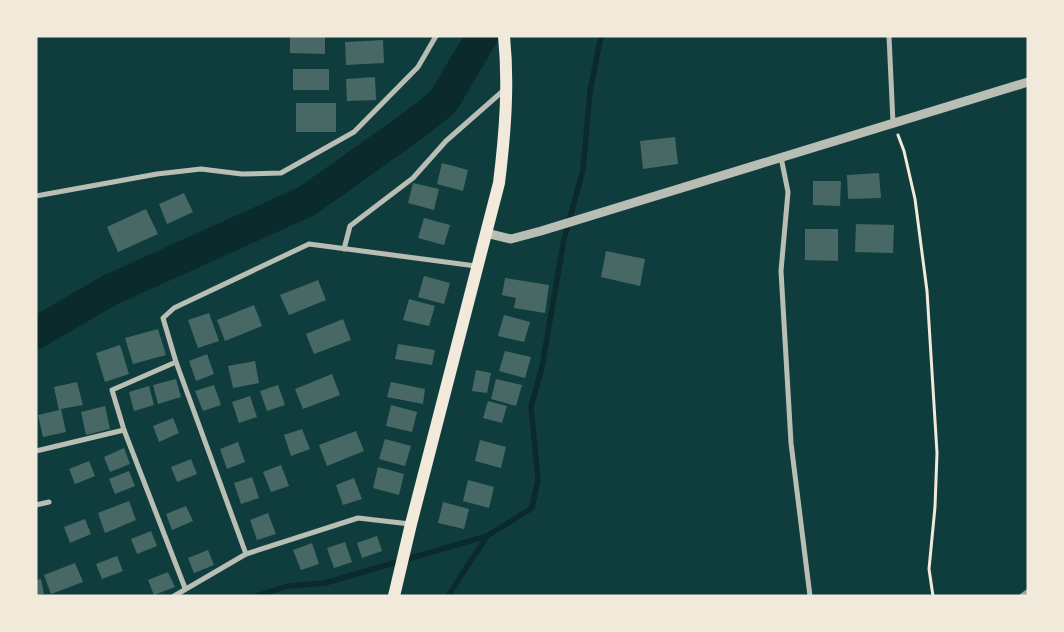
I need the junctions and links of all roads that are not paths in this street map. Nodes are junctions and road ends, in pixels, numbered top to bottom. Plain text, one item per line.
1 (436, 36) edge
2 (504, 36) edge
3 (889, 36) edge
4 (1028, 82) edge
5 (506, 88) junction
6 (893, 124) junction
7 (781, 157) junction
8 (36, 196) edge
9 (486, 233) junction
10 (344, 249) junction
11 (478, 266) junction
12 (176, 362) junction
13 (124, 430) junction
14 (36, 451) edge
15 (49, 502) dead end
16 (36, 505) edge
17 (411, 524) junction
18 (246, 554) junction
19 (185, 588) junction
20 (397, 593) edge
21 (174, 596) edge
22 (810, 596) edge

1 - 8 street
2 - 5 main road
3 - 6 street
4 - 6 street
5 - 9 main road
5 - 10 street
6 - 7 street
7 - 9 street
7 - 22 street
9 - 11 main road
10 - 11 street
10 - 12 street
11 - 17 main road
12 - 13 street
12 - 18 street
13 - 14 street
13 - 19 street
15 - 16 street
17 - 18 street
17 - 20 main road
18 - 19 street
19 - 21 street

